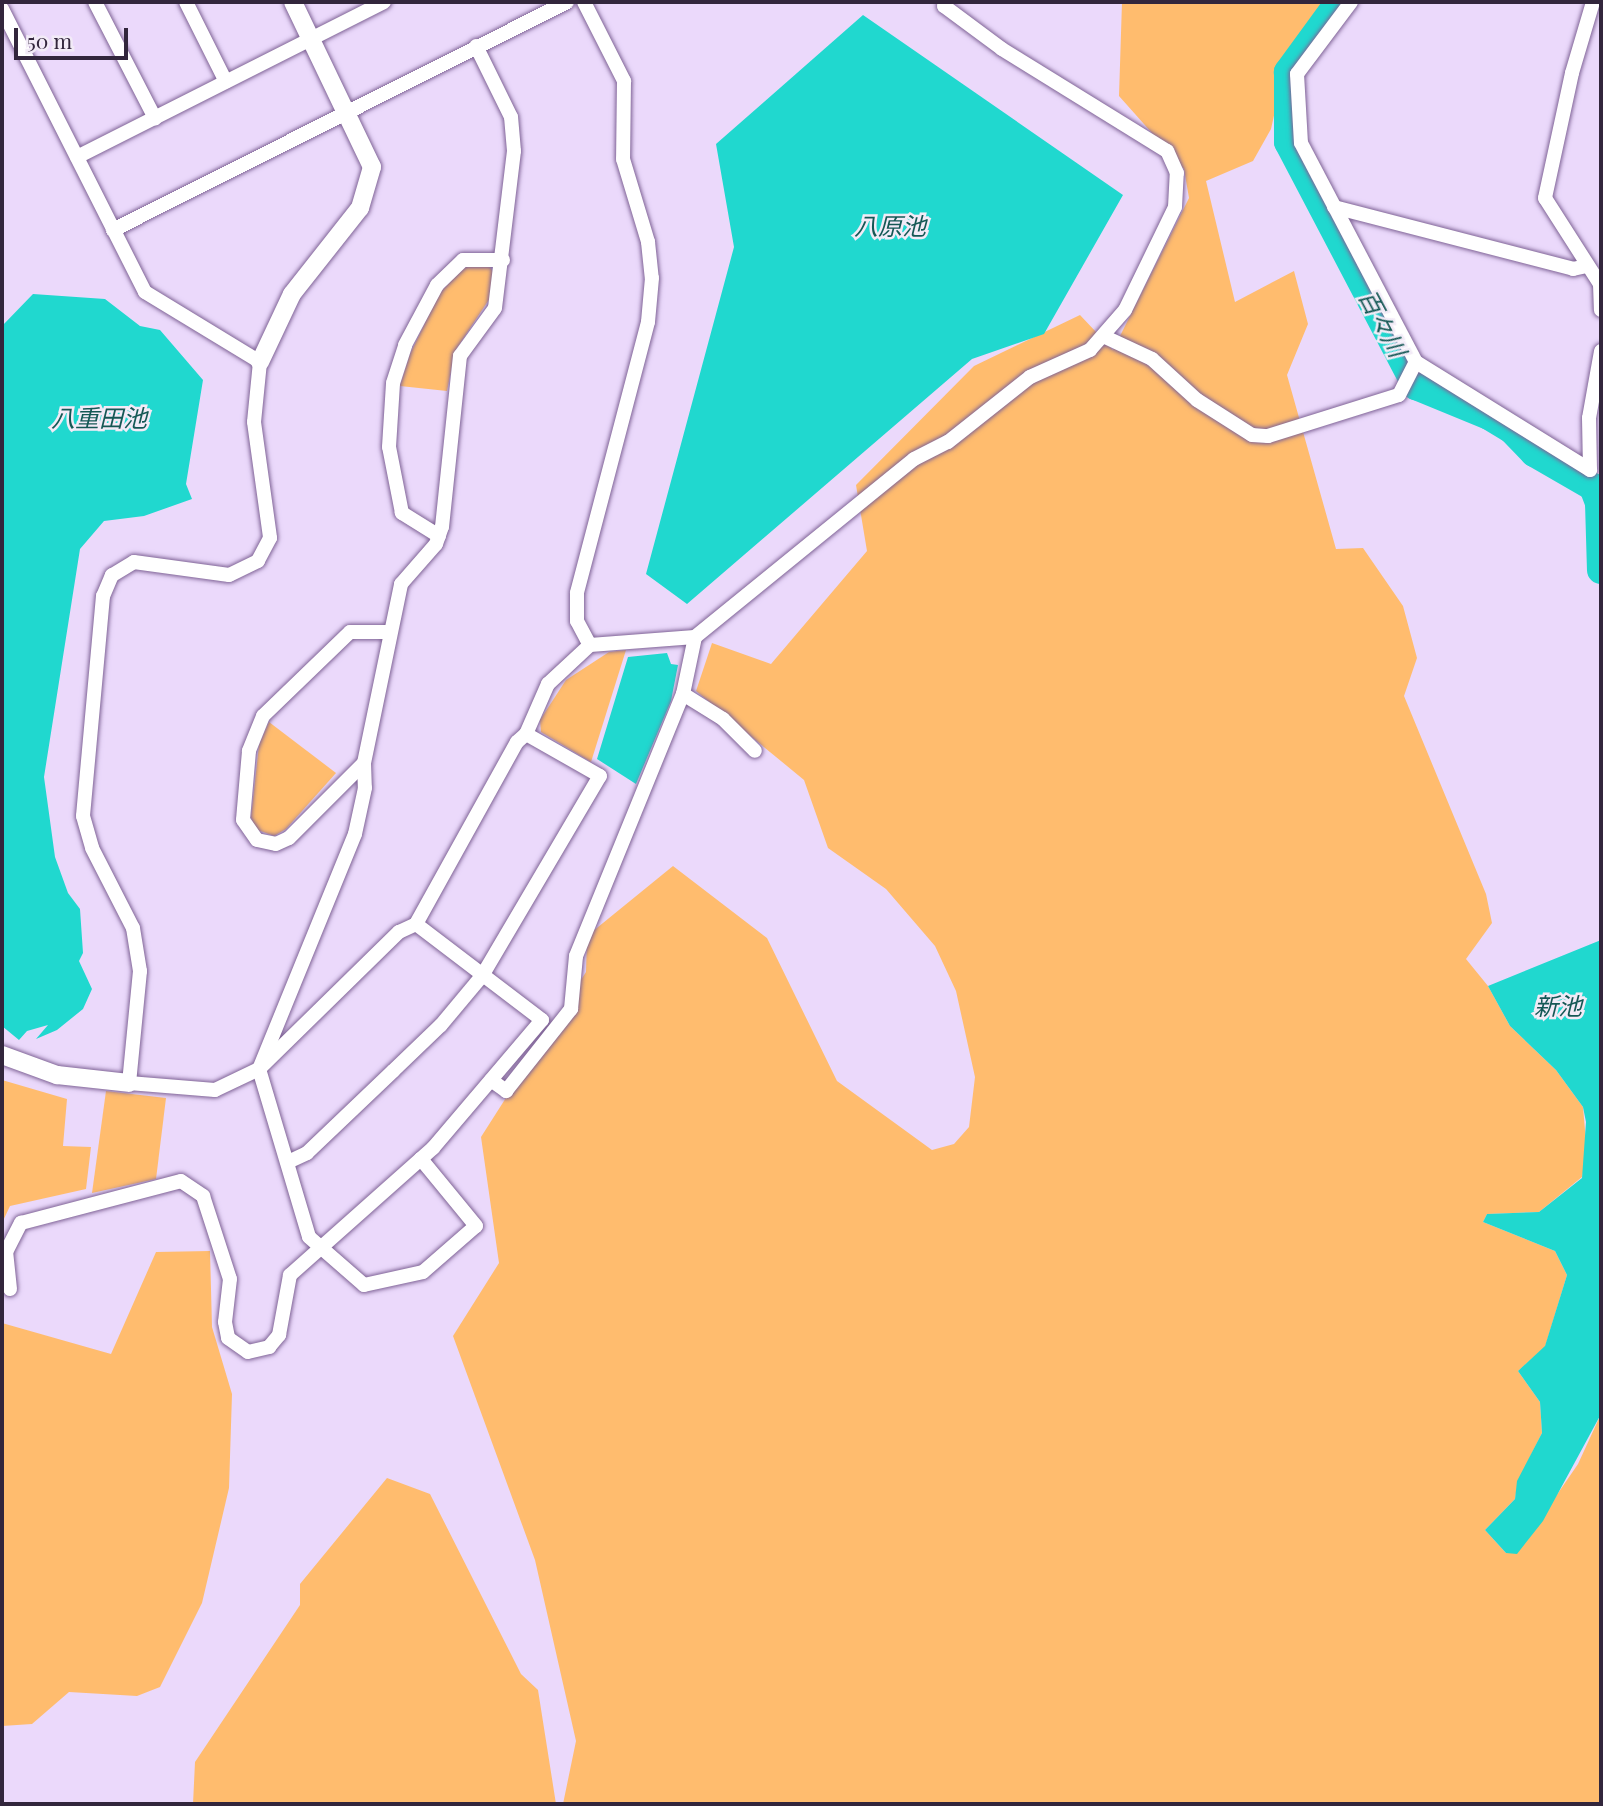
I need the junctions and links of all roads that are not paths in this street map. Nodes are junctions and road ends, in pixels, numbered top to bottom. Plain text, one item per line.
1 (95, 2) edge
2 (186, 2) edge
3 (293, 2) edge
4 (384, 2) edge
5 (567, 2) edge
6 (584, 2) edge
7 (946, 2) edge
8 (1350, 2) edge
9 (1593, 2) edge
10 (2, 9) edge
11 (312, 40) junction
12 (476, 46) junction
13 (226, 82) junction
14 (349, 112) junction
15 (155, 118) junction
16 (77, 157) junction
17 (1334, 207) junction
18 (113, 230) junction
19 (503, 260) junction
20 (1586, 266) junction
21 (1601, 310) edge
22 (1103, 336) junction
23 (1601, 351) edge
24 (260, 362) junction
25 (1416, 362) junction
26 (439, 536) junction
27 (390, 632) junction
28 (695, 637) junction
29 (590, 645) junction
30 (683, 694) junction
31 (526, 734) junction
32 (755, 751) dead end
33 (364, 763) junction
34 (416, 924) junction
35 (482, 976) junction
36 (3, 1057) edge
37 (259, 1069) junction
38 (491, 1080) junction
39 (130, 1083) junction
40 (421, 1159) junction
41 (288, 1162) junction
42 (321, 1248) junction
43 (10, 1289) dead end

1 - 15 street
2 - 13 street
3 - 11 street
4 - 11 street
5 - 12 street
6 - 29 street
7 - 22 street
8 - 17 street
9 - 20 street
10 - 16 street
11 - 13 street
11 - 14 street
12 - 14 street
12 - 19 street
13 - 15 street
14 - 18 street
14 - 24 street
15 - 16 street
16 - 18 street
17 - 20 street
17 - 25 street
18 - 24 street
19 - 26 street
19 - 26 street
20 - 21 street
22 - 25 street
22 - 28 street
23 - 25 street
24 - 39 street
26 - 27 street
27 - 33 street
27 - 33 street
28 - 29 street
28 - 30 street
29 - 31 street
30 - 32 street
30 - 38 street
31 - 34 street
31 - 35 street
33 - 37 street
34 - 35 street
34 - 37 street
35 - 38 street
35 - 41 street
36 - 39 street
37 - 39 street
37 - 41 street
38 - 40 street
40 - 42 street
40 - 42 street
41 - 42 street
42 - 43 street

